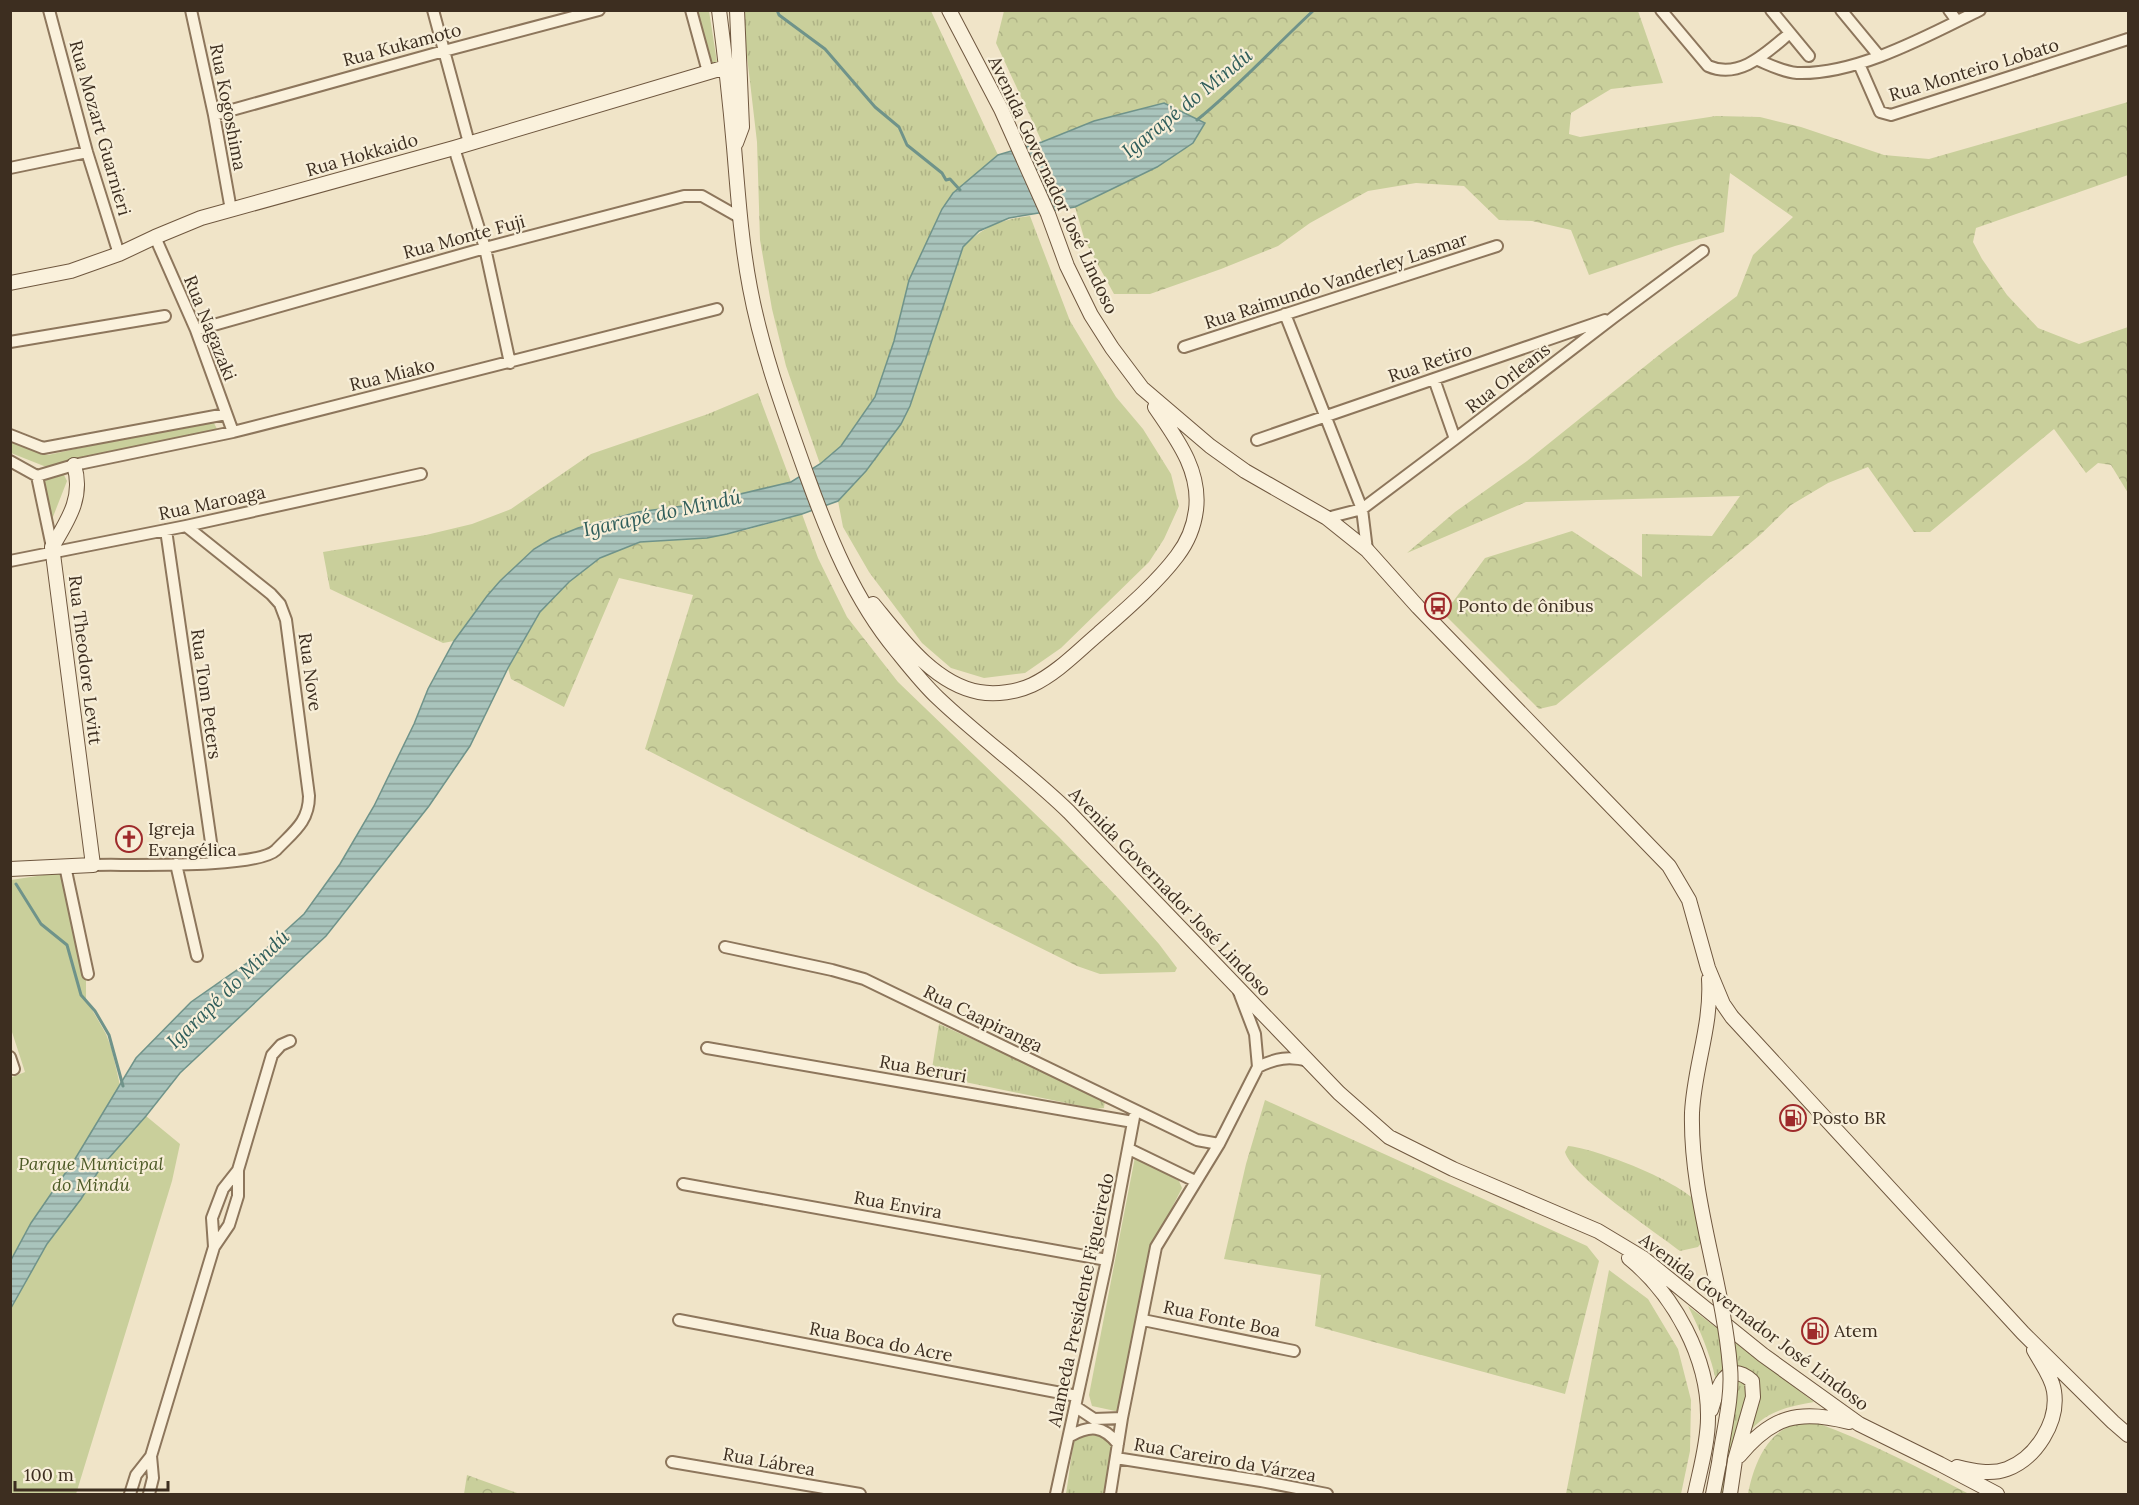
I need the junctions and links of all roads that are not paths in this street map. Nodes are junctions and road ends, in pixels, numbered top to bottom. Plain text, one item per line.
1 (50, 10) edge
2 (191, 10) edge
3 (433, 10) edge
4 (599, 10) edge
5 (691, 10) edge
6 (719, 10) edge
7 (737, 10) edge
8 (949, 10) edge
9 (1661, 10) edge
10 (1771, 10) edge
11 (1841, 10) edge
12 (1949, 10) edge
13 (1979, 11) edge
14 (1957, 21) junction
15 (1790, 33) junction
16 (2128, 39) edge
17 (444, 51) junction
18 (1809, 56) dead end
19 (1879, 56) junction
20 (1758, 60) junction
21 (1859, 64) junction
22 (726, 67) junction
23 (708, 72) junction
24 (214, 115) junction
25 (469, 143) junction
26 (454, 148) junction
27 (734, 148) junction
28 (87, 152) junction
29 (10, 168) edge
30 (231, 210) junction
31 (739, 217) junction
32 (155, 237) junction
33 (1497, 246) dead end
34 (485, 248) junction
35 (1703, 251) dead end
36 (120, 254) junction
37 (10, 283) edge
38 (717, 309) dead end
39 (1285, 314) junction
40 (165, 316) dead end
41 (1614, 317) junction
42 (196, 330) junction
43 (10, 342) edge
44 (1184, 347) dead end
45 (510, 363) junction
46 (1434, 379) junction
47 (1142, 388) junction
48 (226, 414) junction
49 (1325, 416) junction
50 (233, 432) junction
51 (10, 435) edge
52 (1257, 440) dead end
53 (1455, 440) junction
54 (10, 461) edge
55 (74, 465) junction
56 (421, 474) dead end
57 (37, 476) junction
58 (1362, 509) junction
59 (1327, 518) junction
60 (186, 526) junction
61 (166, 530) junction
62 (52, 550) junction
63 (1367, 550) junction
64 (10, 561) edge
65 (848, 575) junction
66 (214, 863) junction
67 (176, 864) junction
68 (93, 865) junction
69 (65, 866) junction
70 (10, 869) edge
71 (725, 947) dead end
72 (197, 956) dead end
73 (1708, 968) junction
74 (88, 974) dead end
75 (1236, 984) junction
76 (290, 1041) dead end
77 (707, 1048) dead end
78 (10, 1057) edge
79 (1309, 1061) junction
80 (1258, 1067) junction
81 (14, 1069) dead end
82 (1136, 1111) junction
83 (1133, 1122) junction
84 (1197, 1140) junction
85 (1219, 1144) junction
86 (1129, 1149) junction
87 (238, 1170) junction
88 (1197, 1178) junction
89 (683, 1184) dead end
90 (1598, 1231) junction
91 (214, 1247) junction
92 (1107, 1260) junction
93 (679, 1320) dead end
94 (1143, 1320) junction
95 (2023, 1333) junction
96 (1294, 1351) dead end
97 (1076, 1402) junction
98 (1122, 1418) junction
99 (1708, 1418) junction
100 (1859, 1424) junction
101 (2128, 1435) edge
102 (1070, 1436) junction
103 (1118, 1444) junction
104 (151, 1456) junction
105 (1116, 1458) junction
106 (1735, 1460) junction
107 (672, 1462) dead end
108 (1940, 1464) junction
109 (130, 1494) edge
110 (149, 1494) edge
111 (860, 1494) edge
112 (1056, 1494) edge
113 (1110, 1494) edge
114 (1327, 1494) edge
115 (1695, 1494) edge
116 (1713, 1494) edge
117 (1730, 1494) edge
118 (1997, 1494) edge

1 - 28 street, Rua Mozart Guarnieri
2 - 24 street, Rua Kogoshima
3 - 17 street
4 - 17 street, Rua Kukamoto
5 - 23 street
6 - 22 main road, Avenida Governador José Lindoso
7 - 27 main road
8 - 47 main road, Avenida Governador José Lindoso
9 - 20 street
10 - 15 street
11 - 19 street
12 - 14 street
13 - 14 street
14 - 19 street
15 - 18 street
15 - 20 street
16 - 21 street, Rua Monteiro Lobato
17 - 24 street, Rua Kukamoto
17 - 25 street
19 - 21 street
20 - 21 street
22 - 23 main road, Rua Hokkaido
22 - 27 main road, Avenida Governador José Lindoso
23 - 25 main road, Rua Hokkaido
24 - 30 street, Rua Kogoshima
25 - 26 main road, Rua Hokkaido
26 - 30 main road, Rua Hokkaido
26 - 34 street
27 - 31 main road, Avenida Governador José Lindoso
28 - 29 street
28 - 36 street, Rua Mozart Guarnieri
30 - 32 main road, Rua Hokkaido
31 - 34 street, Rua Monte Fuji
31 - 65 main road, Avenida Governador José Lindoso
32 - 36 main road, Rua Hokkaido
32 - 42 street, Rua Nagazaki
33 - 39 street, Rua Raimundo Vanderley Lasmar
34 - 42 street, Rua Monte Fuji
34 - 45 street
35 - 41 street, Rua Orleans
36 - 37 main road, Rua Hokkaido
38 - 45 street, Rua Miako
39 - 44 street, Rua Raimundo Vanderley Lasmar
39 - 49 street
40 - 43 street
41 - 46 street, Rua Retiro
41 - 53 street, Rua Orleans
42 - 48 street, Rua Nagazaki
45 - 50 street, Rua Miako
46 - 49 street, Rua Retiro
46 - 53 street
47 - 59 main road, Avenida Governador José Lindoso
47 - 65 main road
48 - 50 street, Rua Nagazaki
48 - 51 street
49 - 52 street, Rua Retiro
49 - 58 street
50 - 55 street, Rua Miako
53 - 58 street, Rua Orleans
54 - 57 street
55 - 57 street, Rua Miako
55 - 62 main road
56 - 60 street, Rua Maroaga
57 - 62 street
58 - 59 street, Rua Orleans
58 - 63 street
59 - 63 main road, Avenida Governador José Lindoso
60 - 61 street, Rua Maroaga
60 - 66 street, Rua Nove
61 - 62 street, Rua Maroaga
61 - 66 street, Rua Tom Peters
62 - 64 street, Rua Maroaga
62 - 68 main road, Rua Theodore Levitt
63 - 73 main road, Avenida Governador José Lindoso
65 - 75 main road, Avenida Governador José Lindoso
66 - 67 street
67 - 68 street
67 - 72 street
68 - 69 main road
69 - 70 main road
69 - 74 street
71 - 82 street, Rua Caapiranga
73 - 95 main road, Avenida Governador José Lindoso
73 - 116 main road, bridge
75 - 79 main road, Avenida Governador José Lindoso
75 - 80 street
76 - 87 street
77 - 83 street, Rua Beruri
78 - 81 street
79 - 80 street
79 - 90 main road, Avenida Governador José Lindoso
80 - 85 street
82 - 83 street, Alameda Presidente Figueiredo
82 - 84 street, Rua Caapiranga
83 - 86 street, Alameda Presidente Figueiredo
84 - 85 street, Rua Caapiranga
84 - 88 street
85 - 88 street
86 - 88 street
86 - 92 street, Alameda Presidente Figueiredo
87 - 91 street
87 - 91 street
88 - 94 street
89 - 92 street, Rua Envira
90 - 99 main road
90 - 100 main road, Avenida Governador José Lindoso
91 - 104 street
92 - 97 street, Alameda Presidente Figueiredo
93 - 97 street, Rua Boca do Acre
94 - 96 street, Rua Fonte Boa
94 - 98 street
95 - 101 main road, Avenida Governador José Lindoso
95 - 108 main road
97 - 98 street, Rua Boca do Acre
97 - 102 street, Alameda Presidente Figueiredo
98 - 103 street
99 - 106 main road
99 - 115 main road
100 - 106 main road
100 - 108 main road, Avenida Governador José Lindoso
102 - 103 street
102 - 112 street, Alameda Presidente Figueiredo
103 - 105 street
104 - 109 street
104 - 110 street
105 - 113 street
105 - 114 street, Rua Careiro da Várzea
106 - 117 main road
107 - 111 street, Rua Lábrea
108 - 118 main road, Avenida Governador José Lindoso

